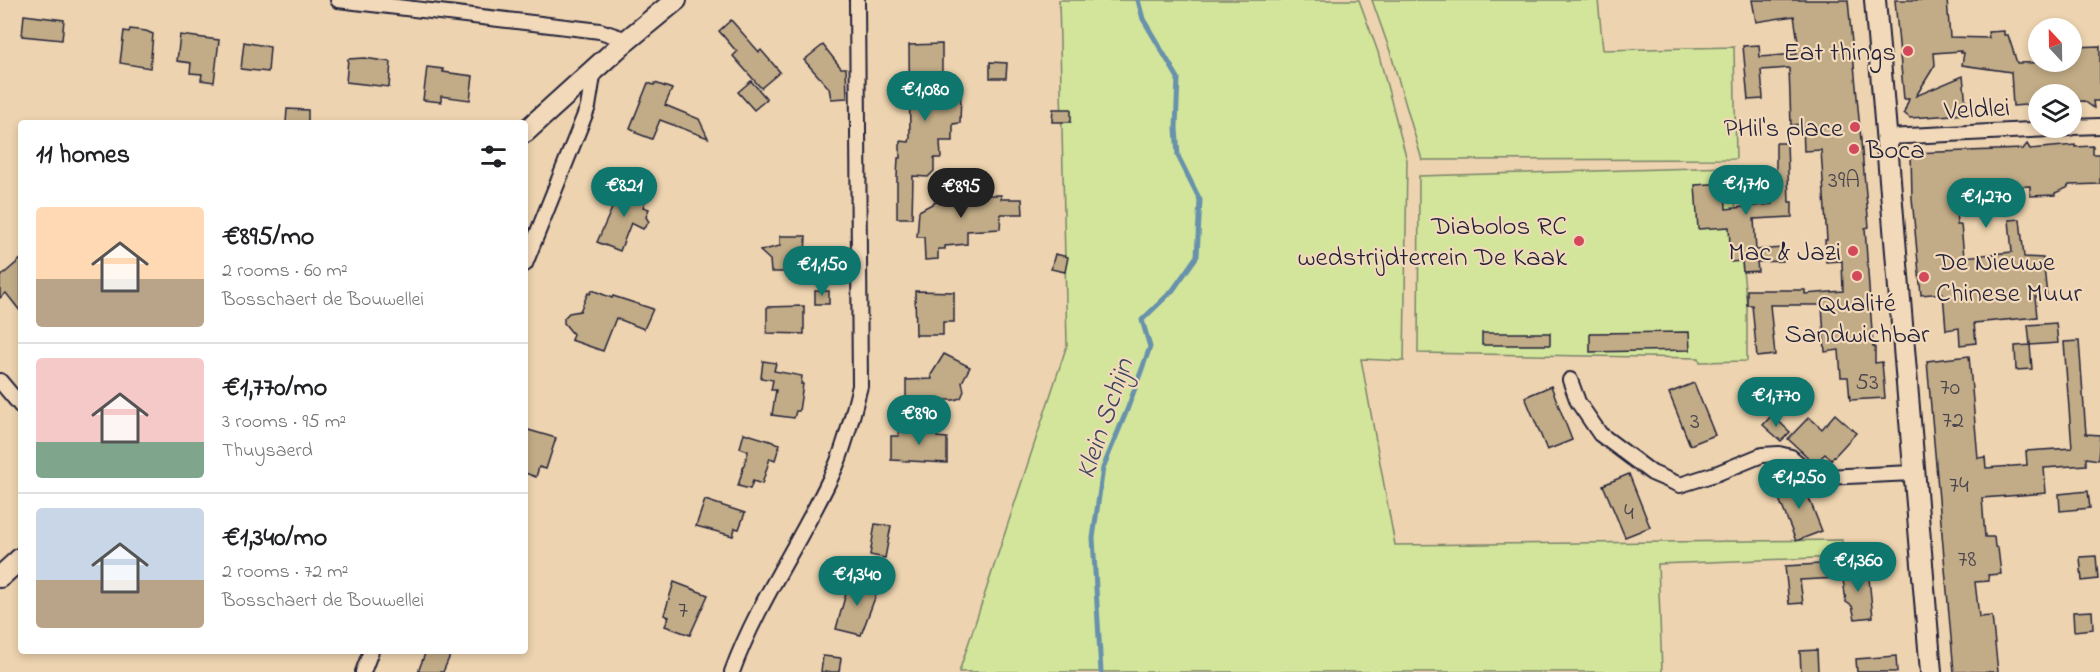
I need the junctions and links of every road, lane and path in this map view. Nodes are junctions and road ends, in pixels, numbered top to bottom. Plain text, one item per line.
1 (338, 0) edge
2 (676, 0) edge
3 (857, 0) edge
4 (1875, 0) edge
5 (627, 40) junction
6 (594, 70) junction
7 (2100, 126) edge
8 (2082, 127) edge
9 (528, 129) edge
10 (2028, 129) edge
11 (1887, 137) junction
12 (528, 257) edge
13 (1570, 380) dead end
14 (0, 381) edge
15 (18, 402) edge
16 (1913, 473) junction
17 (18, 561) edge
18 (0, 577) edge
19 (370, 654) edge
20 (363, 672) edge
21 (732, 672) edge
22 (1931, 672) edge

1 - 5 street
2 - 5 street
3 - 21 street
4 - 11 street
5 - 6 street
6 - 9 street
6 - 12 street
7 - 8 street, Veldlei
10 - 11 street, Veldlei
11 - 16 street
13 - 16 street
14 - 15 street
16 - 22 street
17 - 18 street
19 - 20 street

